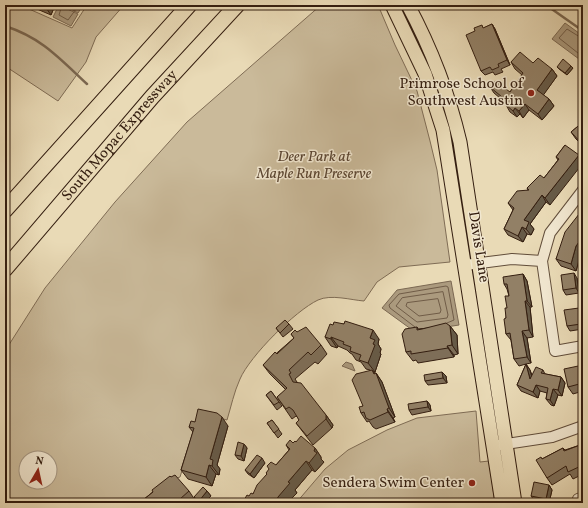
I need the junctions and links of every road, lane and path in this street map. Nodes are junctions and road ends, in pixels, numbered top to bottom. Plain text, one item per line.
1 (189, 5) edge
2 (238, 5) edge
3 (392, 5) edge
4 (408, 5) edge
5 (454, 117) junction
6 (440, 120) junction
7 (583, 190) edge
8 (5, 210) edge
9 (542, 261) junction
10 (479, 263) junction
11 (465, 265) junction
12 (5, 269) edge
13 (583, 346) edge
14 (583, 426) edge
15 (500, 445) junction
16 (583, 497) edge
17 (502, 503) edge
18 (515, 503) edge
19 (578, 503) edge

1 - 8 highway
2 - 12 highway, South Mopac Expressway
3 - 6 main road, Davis Lane
4 - 5 main road, Davis Lane
5 - 6 main road
5 - 10 main road, Davis Lane
6 - 11 main road, Davis Lane
7 - 9 street
9 - 10 street
9 - 13 street
10 - 11 street
10 - 15 main road, Davis Lane
11 - 15 main road, Davis Lane
14 - 15 street
15 - 17 main road, Davis Lane
15 - 18 main road, Davis Lane
16 - 19 street

